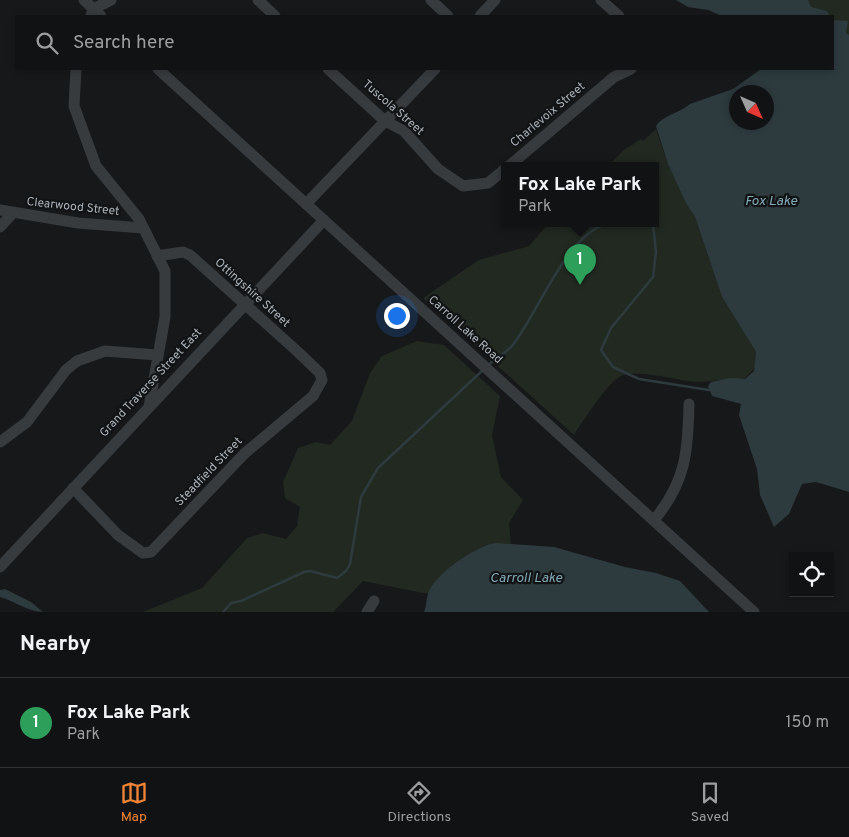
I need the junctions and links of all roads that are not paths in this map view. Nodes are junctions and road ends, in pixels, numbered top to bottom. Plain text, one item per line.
1 (84, 0) edge
2 (111, 0) edge
3 (258, 0) edge
4 (431, 0) edge
5 (496, 0) edge
6 (601, 0) edge
7 (95, 14) edge
8 (274, 15) edge
9 (447, 15) edge
10 (481, 15) edge
11 (618, 15) edge
12 (76, 70) edge
13 (159, 70) edge
14 (329, 70) edge
15 (434, 70) edge
16 (629, 70) edge
17 (385, 121) junction
18 (514, 162) edge
19 (501, 172) edge
20 (306, 204) junction
21 (0, 210) edge
22 (13, 213) junction
23 (324, 220) junction
24 (0, 227) edge
25 (143, 228) junction
26 (158, 256) junction
27 (243, 304) junction
28 (157, 355) junction
29 (320, 373) joint
30 (689, 404) dead end
31 (149, 407) junction
32 (0, 442) edge
33 (73, 488) junction
34 (654, 520) junction
35 (2, 560) edge
36 (374, 601) dead end
37 (367, 612) edge
38 (754, 612) edge

1 - 7 street
2 - 7 street
3 - 8 street
4 - 9 street
5 - 10 street
6 - 11 street
12 - 25 street
13 - 20 street, Carroll Lake Road
14 - 17 street, Tuscola Street
15 - 17 street
16 - 18 street, Charlevoix Street
17 - 19 street, Tuscola Street
17 - 20 street
20 - 23 street, Carroll Lake Road
21 - 22 street, Clearwood Street
22 - 24 street
22 - 25 street, Clearwood Street
23 - 27 street, Grand Traverse Street East
23 - 34 street, Carroll Lake Road
25 - 26 street
26 - 27 street, Ottingshire Street
26 - 28 street
27 - 29 street, Ottingshire Street
27 - 31 street, Grand Traverse Street East
28 - 31 street
28 - 32 street
29 - 33 street, Steadfield Street
30 - 34 street
31 - 33 street, Grand Traverse Street East
33 - 35 street, Grand Traverse Street East
34 - 38 street, Carroll Lake Road
36 - 37 street

